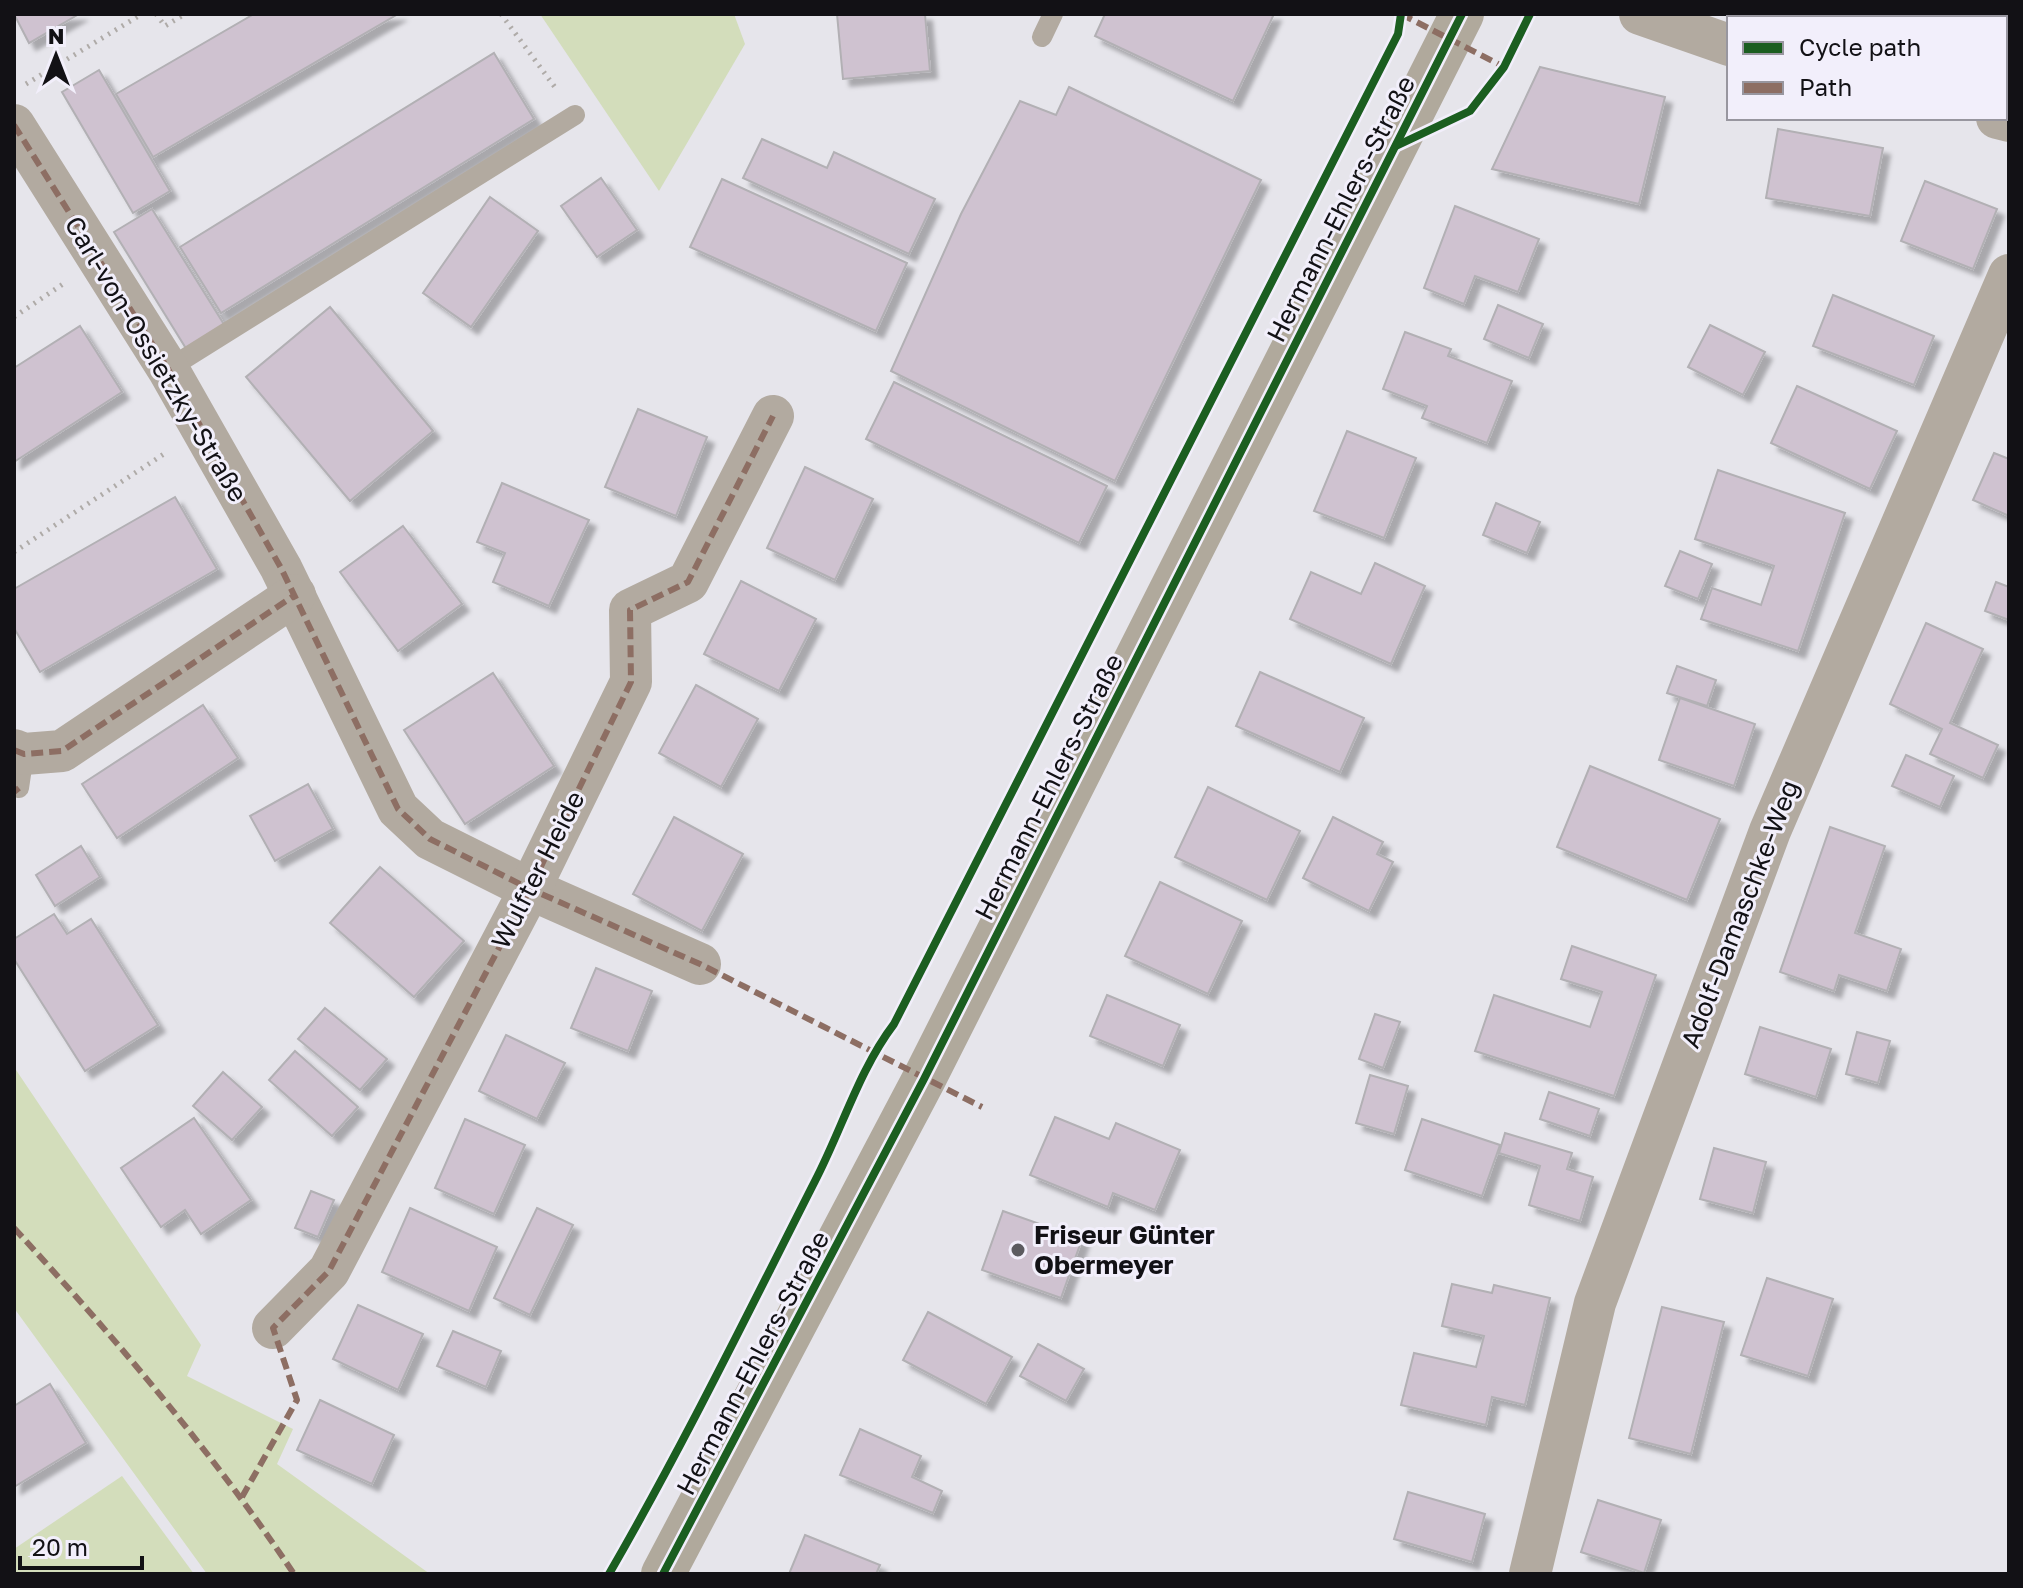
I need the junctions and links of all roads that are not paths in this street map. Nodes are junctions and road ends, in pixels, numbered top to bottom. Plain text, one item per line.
1 (1053, 14) edge
2 (1462, 14) edge
3 (1640, 14) edge
4 (1042, 37) dead end
5 (1727, 44) edge
6 (17, 107) edge
7 (575, 115) road end
8 (2009, 275) edge
9 (168, 369) junction
10 (773, 416) dead end
11 (295, 595) junction
12 (19, 764) edge
13 (530, 889) junction
14 (700, 964) dead end
15 (273, 1328) dead end
16 (663, 1574) edge
17 (1530, 1574) edge

1 - 4 lane
2 - 16 street, Hermann-Ehlers-Straße
3 - 5 street
6 - 9 street, Carl-von-Ossietzky-Straße
7 - 9 lane
8 - 17 street, Adolf-Damaschke-Weg
9 - 11 street, Carl-von-Ossietzky-Straße
10 - 13 street, Wulfter Heide
11 - 12 street
11 - 13 street, Carl-von-Ossietzky-Straße
13 - 14 street, Carl-von-Ossietzky-Straße
13 - 15 street, Wulfter Heide

